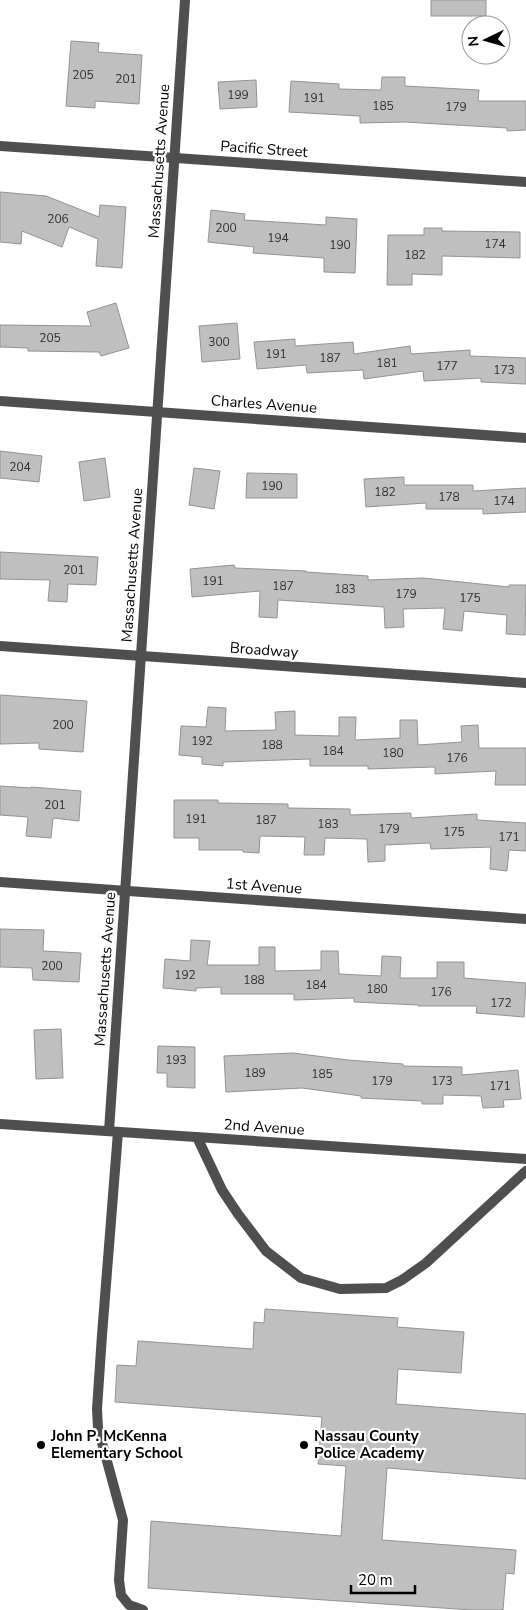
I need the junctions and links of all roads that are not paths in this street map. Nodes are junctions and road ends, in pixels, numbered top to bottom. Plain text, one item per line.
1 (185, 0) edge
2 (0, 146) edge
3 (174, 158) junction
4 (526, 182) edge
5 (0, 401) edge
6 (158, 412) junction
7 (526, 438) edge
8 (0, 646) edge
9 (141, 656) junction
10 (526, 683) edge
11 (0, 882) edge
12 (125, 891) junction
13 (526, 919) edge
14 (0, 1124) edge
15 (114, 1132) junction
16 (197, 1137) junction
17 (526, 1160) edge
18 (526, 1171) edge
19 (142, 1610) edge

1 - 3 street, Massachusetts Avenue
2 - 3 street, Pacific Street
3 - 4 street, Pacific Street
3 - 6 street, Massachusetts Avenue
5 - 6 street, Charles Avenue
6 - 7 street, Charles Avenue
6 - 9 street, Massachusetts Avenue
8 - 9 street, Broadway
9 - 10 street, Broadway
9 - 12 street, Massachusetts Avenue
11 - 12 street, 1st Avenue
12 - 13 street, 1st Avenue
12 - 15 street, Massachusetts Avenue
14 - 15 street, 2nd Avenue
15 - 16 street, 2nd Avenue
15 - 19 street, Massachusetts Avenue
16 - 17 street, 2nd Avenue
16 - 18 street

